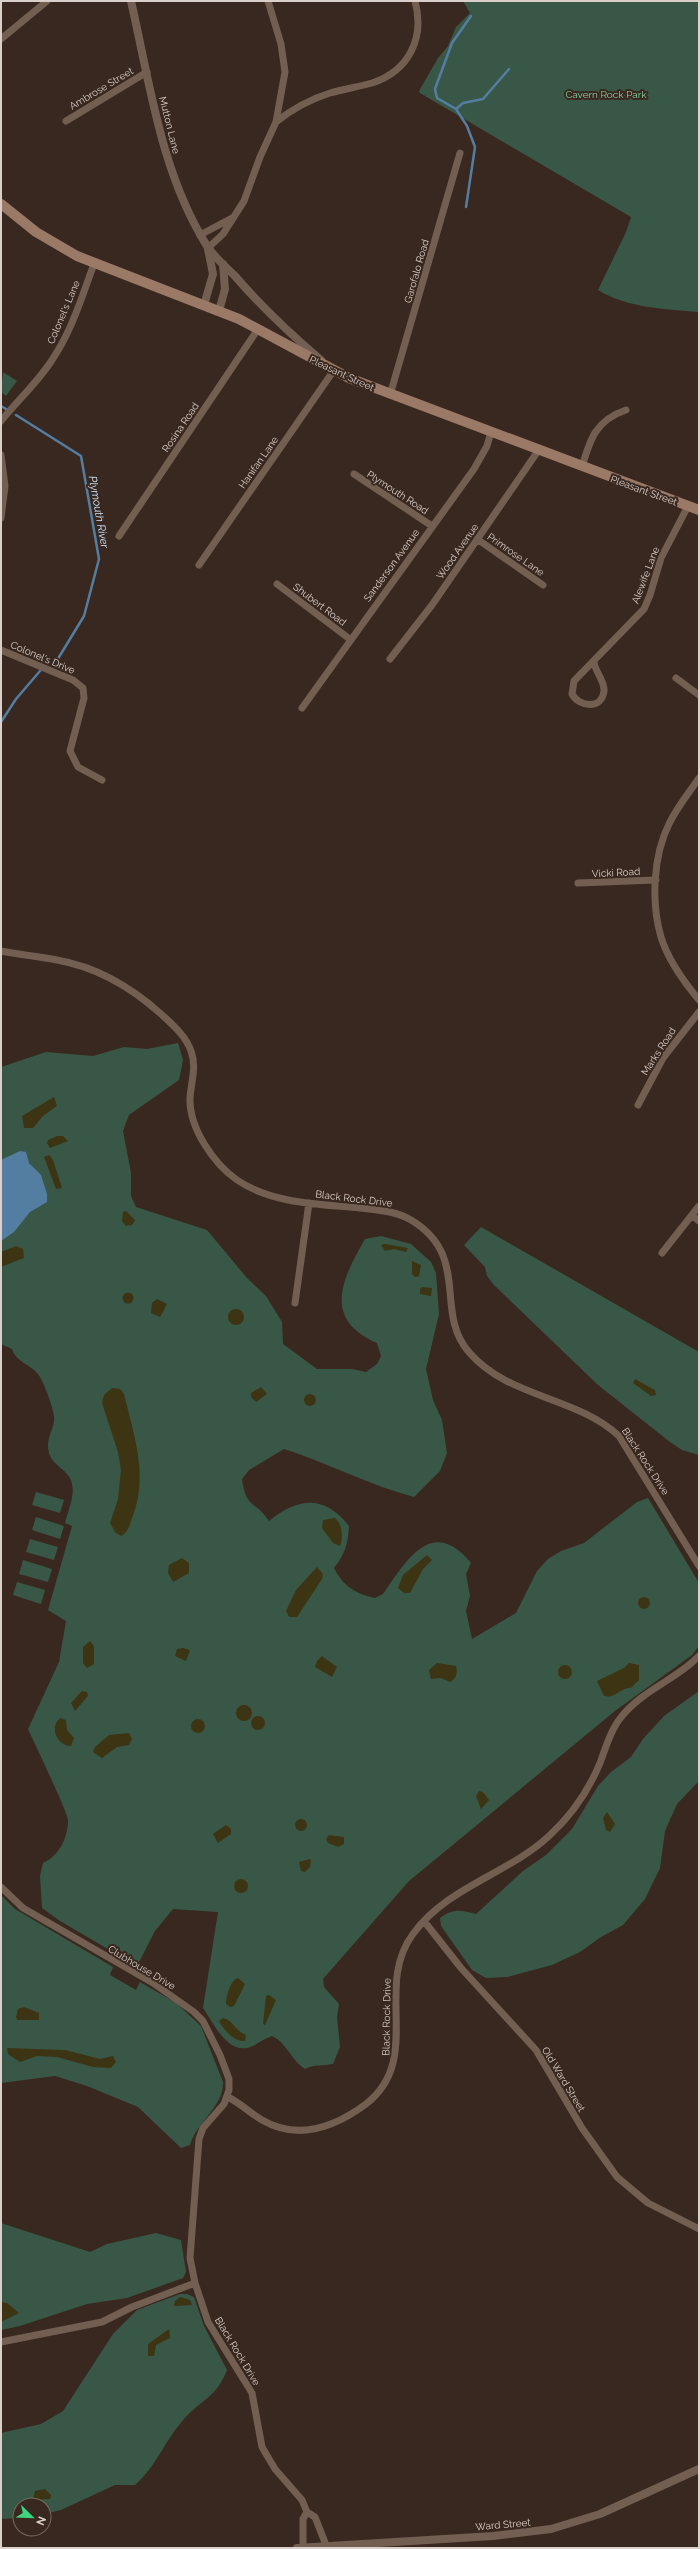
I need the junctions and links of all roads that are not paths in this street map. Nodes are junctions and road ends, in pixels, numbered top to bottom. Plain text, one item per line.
1 (47, 1) edge
2 (131, 1) edge
3 (268, 1) edge
4 (415, 1) edge
5 (1, 39) edge
6 (147, 72) junction
7 (66, 121) dead end
8 (276, 122) junction
9 (460, 153) dead end
10 (1, 204) edge
11 (234, 216) junction
12 (200, 234) junction
13 (208, 248) junction
14 (94, 264) junction
15 (222, 264) junction
16 (204, 305) junction
17 (218, 311) junction
18 (258, 329) junction
19 (334, 370) junction
20 (390, 395) junction
21 (626, 410) dead end
22 (1, 421) edge
23 (491, 432) junction
24 (538, 451) junction
25 (1, 455) edge
26 (582, 467) junction
27 (354, 474) dead end
28 (688, 506) junction
29 (699, 510) edge
30 (1, 518) edge
31 (432, 526) junction
32 (120, 536) dead end
33 (477, 539) junction
34 (199, 565) dead end
35 (276, 584) dead end
36 (543, 586) dead end
37 (351, 640) junction
38 (1, 650) edge
39 (390, 660) dead end
40 (594, 662) junction
41 (676, 678) dead end
42 (699, 695) edge
43 (302, 708) dead end
44 (699, 778) edge
45 (102, 780) dead end
46 (656, 880) junction
47 (578, 883) dead end
48 (1, 951) edge
49 (699, 1000) edge
50 (699, 1012) edge
51 (638, 1105) dead end
52 (309, 1203) junction
53 (699, 1206) edge
54 (692, 1215) junction
55 (699, 1220) edge
56 (662, 1253) dead end
57 (295, 1303) dead end
58 (699, 1566) edge
59 (699, 1656) edge
60 (1, 1887) edge
61 (424, 1921) junction
62 (228, 2097) junction
63 (699, 2229) edge
64 (195, 2283) junction
65 (1, 2342) edge
66 (699, 2469) edge
67 (307, 2512) junction
68 (326, 2545) junction
69 (300, 2548) edge

1 - 5 street
2 - 6 street, Mutton Lane
3 - 8 street
4 - 8 street
6 - 7 street, Ambrose Street
6 - 12 street, Mutton Lane
8 - 11 street
9 - 20 street, Garofalo Road
10 - 14 main road, Pleasant Street
11 - 12 street
11 - 13 street
12 - 13 street, Mutton Lane
13 - 15 street, Mutton Lane
13 - 16 street, Mutton Lane
14 - 16 main road, Pleasant Street
14 - 22 street, Colonel's Lane
15 - 17 street
15 - 19 street, Mutton Lane
16 - 17 main road, Pleasant Street
17 - 18 main road, Pleasant Street
18 - 19 main road, Pleasant Street
18 - 32 street, Rosina Road
19 - 20 main road, Pleasant Street
19 - 34 street, Hanifan Lane
20 - 23 main road, Pleasant Street
21 - 26 street
23 - 24 main road, Pleasant Street
23 - 31 street, Sanderson Avenue
24 - 26 main road, Pleasant Street
24 - 33 street, Wood Avenue
25 - 30 street
26 - 28 main road, Pleasant Street
27 - 31 street, Plymouth Road
28 - 29 main road, Pleasant Street
28 - 40 street, Alewife Lane
31 - 37 street, Sanderson Avenue
33 - 36 street, Primrose Lane
33 - 39 street, Wood Avenue
35 - 37 street, Shubert Road
37 - 43 street, Sanderson Avenue
38 - 45 street, Colonel's Drive
40 - 40 street, Alewife Lane
41 - 42 street
44 - 46 street
46 - 47 street, Vicki Road
46 - 49 street
48 - 52 street, Black Rock Drive
50 - 51 street, Marks Road
52 - 57 street
52 - 58 street, Black Rock Drive
53 - 54 street
54 - 55 street
54 - 56 street
59 - 61 street, Black Rock Drive
60 - 62 street, Clubhouse Drive
61 - 62 street, Black Rock Drive
61 - 63 street, Old Ward Street
62 - 64 street, Black Rock Drive
64 - 65 street
64 - 67 street, Black Rock Drive
66 - 68 street, Ward Street
67 - 68 street, Black Rock Drive
67 - 69 street
68 - 69 street, Ward Street

